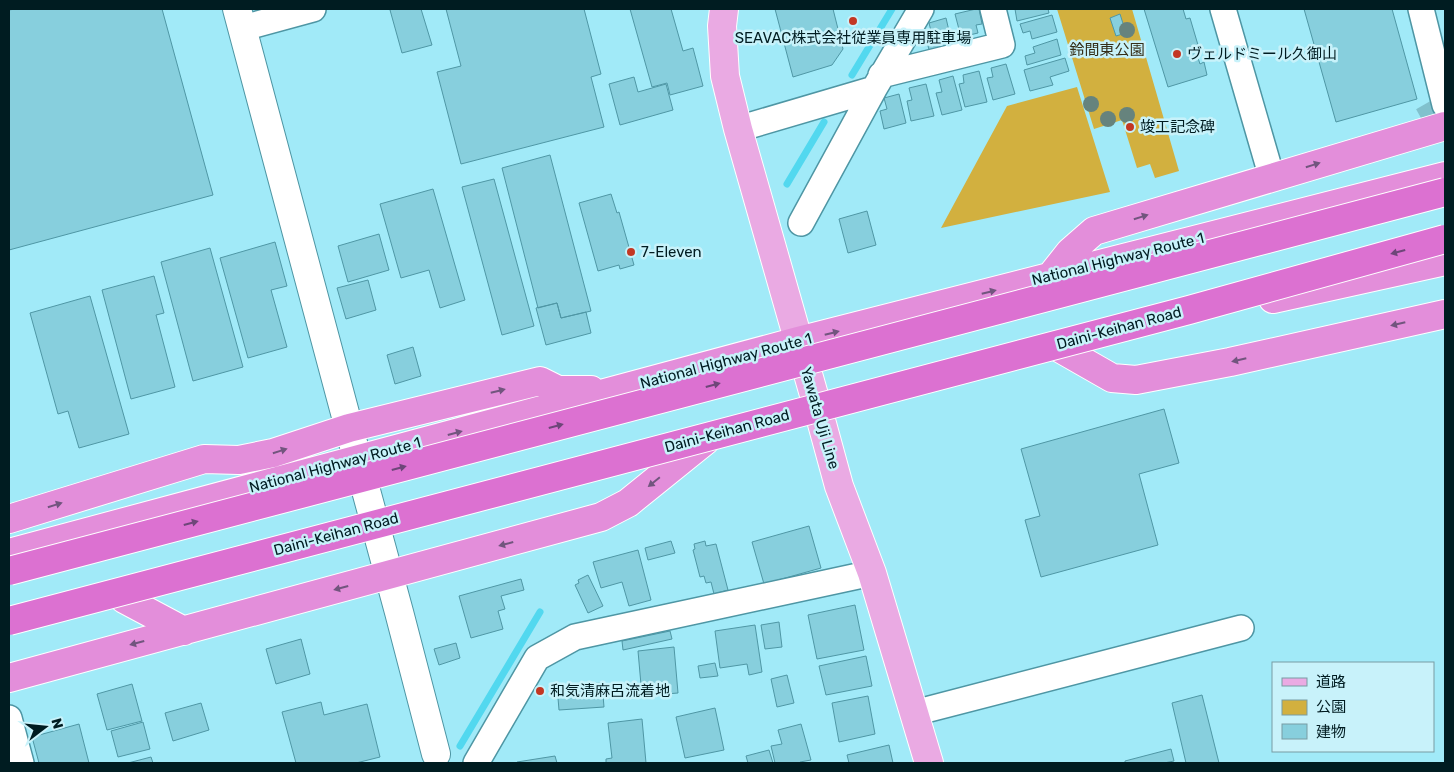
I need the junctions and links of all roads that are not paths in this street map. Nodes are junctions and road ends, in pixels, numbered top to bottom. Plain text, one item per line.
1 (313, 9) edge
2 (724, 9) edge
3 (921, 9) edge
4 (994, 9) edge
5 (1223, 9) edge
6 (1403, 9) edge
7 (1421, 9) edge
8 (240, 18) edge
9 (878, 82) junction
10 (1436, 104) edge
11 (1445, 126) edge
12 (738, 129) junction
13 (1445, 176) edge
14 (1272, 178) junction
15 (1445, 192) edge
16 (801, 223) dead end
17 (1445, 239) edge
18 (1445, 261) edge
19 (1051, 276) junction
20 (1445, 314) edge
21 (798, 341) junction
22 (1056, 346) junction
23 (615, 391) junction
24 (818, 409) junction
25 (348, 428) junction
26 (706, 440) junction
27 (357, 459) junction
28 (239, 460) junction
29 (9, 519) edge
30 (376, 530) junction
31 (78, 535) junction
32 (9, 553) edge
33 (9, 571) edge
34 (872, 573) junction
35 (388, 576) junction
36 (124, 599) junction
37 (9, 621) edge
38 (1241, 628) dead end
39 (9, 629) edge
40 (184, 631) junction
41 (9, 678) edge
42 (914, 713) junction
43 (9, 718) edge
44 (436, 760) edge
45 (21, 763) edge
46 (476, 763) edge
47 (930, 763) edge

1 - 8 street
2 - 12 main road, Yawata Uji Line
3 - 9 street
4 - 9 street
5 - 14 street
6 - 10 street
7 - 10 street
8 - 25 street
9 - 12 street
9 - 16 street
14 -> 11 highway
12 - 21 main road, Yawata Uji Line
13 - 19 highway, National Highway Route 1
19 -> 14 highway
33 -> 15 highway, bridge
17 -> 37 highway, Daini-Keihan Road, bridge
18 - 22 highway
21 -> 19 highway, National Highway Route 1
20 -> 22 highway
21 - 23 highway, National Highway Route 1
21 - 24 main road, Yawata Uji Line
22 - 24 highway
25 -> 23 highway
27 -> 23 highway, National Highway Route 1
24 - 26 highway
24 - 34 main road, Yawata Uji Line
25 - 27 street
28 -> 25 highway
26 - 30 highway
26 -> 35 highway
27 - 30 street
27 - 31 highway, National Highway Route 1
29 -> 28 highway
28 - 31 highway
30 - 35 street
30 - 36 highway
31 - 32 highway, National Highway Route 1
34 - 42 main road, Yawata Uji Line
34 - 46 street
35 -> 40 highway
35 - 44 street
36 - 39 highway
36 - 40 highway
38 - 42 street
40 -> 41 highway
42 - 47 main road, Yawata Uji Line
43 - 45 street

